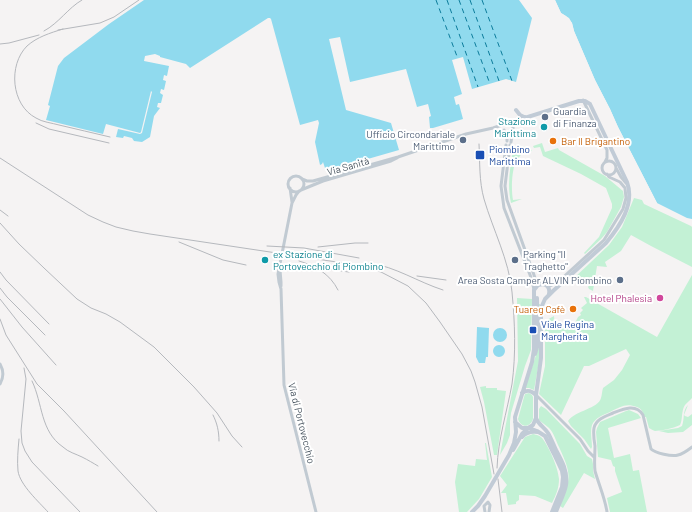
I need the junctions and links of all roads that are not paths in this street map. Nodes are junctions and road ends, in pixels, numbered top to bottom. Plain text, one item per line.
1 (583, 100) junction
2 (516, 110) dead end
3 (526, 118) junction
4 (513, 122) junction
5 (508, 123) junction
6 (493, 128) junction
7 (505, 131) junction
8 (512, 132) junction
9 (508, 143) junction
10 (398, 156) junction
11 (605, 162) junction
12 (617, 167) junction
13 (607, 174) junction
14 (302, 179) junction
15 (290, 188) junction
16 (300, 190) junction
17 (292, 203) junction
18 (541, 284) junction
19 (548, 287) junction
20 (534, 290) junction
21 (549, 294) junction
22 (536, 297) junction
23 (545, 299) junction
24 (0, 364) edge
25 (0, 384) edge
26 (522, 393) junction
27 (536, 395) junction
28 (547, 406) junction
29 (536, 407) junction
30 (536, 418) junction
31 (515, 422) junction
32 (528, 428) junction
33 (542, 433) junction
34 (518, 442) junction
35 (692, 447) edge
36 (509, 454) junction
37 (594, 458) junction
38 (316, 512) edge
39 (472, 512) edge
40 (485, 512) edge
41 (489, 512) edge
42 (552, 512) edge
43 (556, 512) edge
44 (607, 512) edge

1 - 3 street
1 - 11 street
1 - 12 street
2 - 3 street
3 - 4 street
4 - 5 street
4 - 8 street
5 - 6 street, Via Sanità
5 - 7 street
6 - 7 street
6 - 10 street, Via Sanità
7 - 8 street
7 - 9 street
8 - 9 street
9 - 18 street
9 - 20 street
10 - 14 street, Via Sanità
10 - 16 street, Via Sanità
11 - 12 street
11 - 13 street
12 - 13 street
12 - 21 street
13 - 19 street
14 - 15 street, Via Sanità
14 - 16 street
15 - 16 street
15 - 17 street, Via di Portovecchio
16 - 17 street, Via di Portovecchio
17 - 38 street, Via di Portovecchio
18 - 19 street
18 - 20 street
19 - 21 street
20 - 22 street
21 - 23 street
22 - 23 street
22 - 26 street
23 - 27 street
24 - 25 street
26 - 27 street
26 - 31 street
27 - 28 street
27 - 29 street
28 - 29 street
28 - 37 street
29 - 30 street
30 - 32 street
30 - 43 street
31 - 32 street
31 - 36 street
32 - 33 street
32 - 34 street
33 - 34 street
33 - 42 street
34 - 36 street
35 - 37 street
36 - 39 street
37 - 44 street
40 - 41 street

